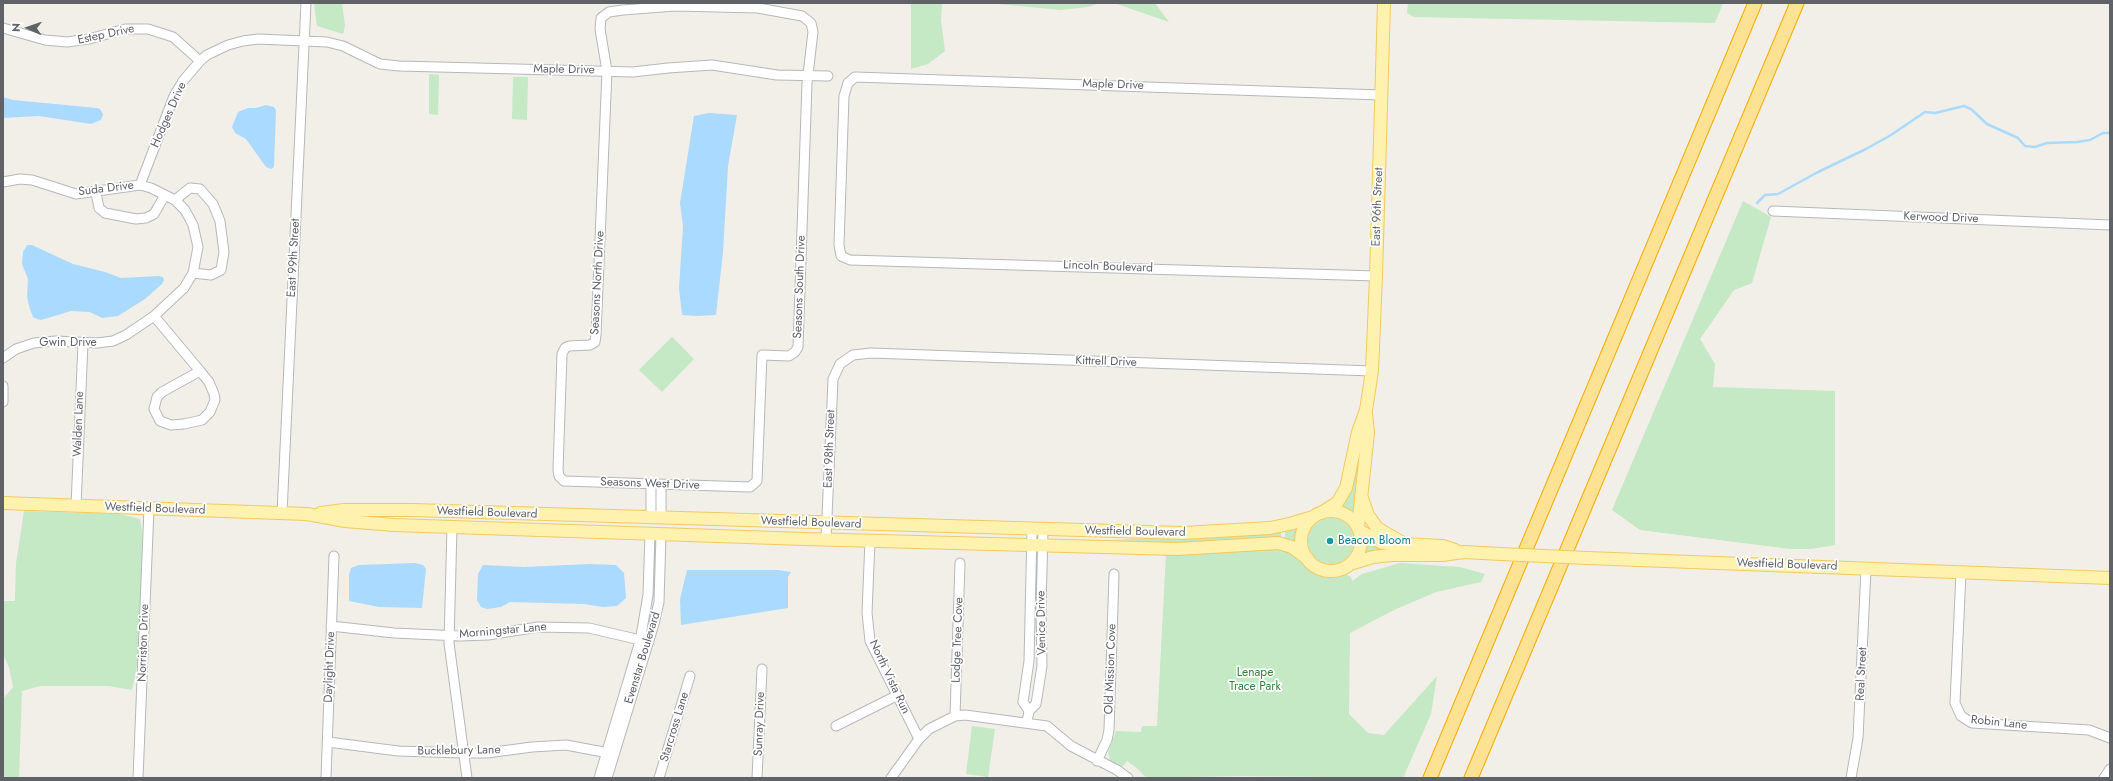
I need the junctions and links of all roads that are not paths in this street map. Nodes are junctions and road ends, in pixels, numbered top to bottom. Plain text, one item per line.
1 (306, 3) edge
2 (1384, 3) edge
3 (1755, 3) edge
4 (1797, 3) edge
5 (3, 28) edge
6 (304, 40) junction
7 (200, 61) junction
8 (606, 71) junction
9 (807, 75) junction
10 (828, 76) dead end
11 (1381, 94) junction
12 (3, 182) edge
13 (140, 185) junction
14 (96, 193) junction
15 (165, 195) junction
16 (175, 200) junction
17 (1773, 211) dead end
18 (2110, 225) edge
19 (841, 256) joint
20 (193, 273) junction
21 (1376, 276) junction
22 (154, 316) junction
23 (83, 343) junction
24 (3, 358) edge
25 (842, 361) joint
26 (200, 371) junction
27 (1372, 371) junction
28 (3, 386) edge
29 (3, 402) edge
30 (1366, 410) junction
31 (558, 470) joint
32 (656, 484) junction
33 (750, 488) joint
34 (1360, 493) junction
35 (3, 503) edge
36 (76, 506) junction
37 (149, 508) junction
38 (282, 513) junction
39 (307, 514) junction
40 (1317, 515) junction
41 (656, 518) junction
42 (827, 523) junction
43 (452, 527) junction
44 (1359, 529) junction
45 (1038, 530) junction
46 (656, 534) junction
47 (826, 539) junction
48 (870, 540) junction
49 (1038, 545) junction
50 (1408, 545) junction
51 (1464, 552) junction
52 (334, 556) dead end
53 (1308, 559) junction
54 (960, 563) dead end
55 (1349, 565) junction
56 (1866, 569) junction
57 (1961, 573) junction
58 (1114, 574) dead end
59 (2110, 578) edge
60 (332, 626) junction
61 (449, 635) junction
62 (645, 642) junction
63 (762, 669) dead end
64 (690, 676) dead end
65 (896, 696) junction
66 (1029, 712) junction
67 (955, 716) junction
68 (1027, 722) junction
69 (836, 726) dead end
70 (2110, 738) edge
71 (919, 739) junction
72 (328, 742) junction
73 (464, 753) junction
74 (610, 753) junction
75 (1097, 761) junction
76 (2110, 769) edge
77 (138, 778) edge
78 (326, 778) edge
79 (467, 778) edge
80 (599, 778) edge
81 (607, 778) edge
82 (659, 778) edge
83 (757, 778) edge
84 (891, 778) edge
85 (1128, 778) edge
86 (1430, 778) edge
87 (1471, 778) edge
88 (1851, 778) edge
89 (2104, 778) edge

1 - 6 street, East 99th Street
2 - 11 main road, East 96th Street
3 - 86 highway
4 - 87 highway
5 - 7 street, Estep Drive
6 - 7 street, Hodges Drive
6 - 8 street, Maple Drive
6 - 38 street, East 99th Street
7 - 13 street, Hodges Drive
8 - 9 street, Maple Drive
8 - 9 street
8 - 31 street, Seasons North Drive
9 - 10 street, Maple Drive
9 - 33 street, Seasons South Drive
11 - 19 street, Maple Drive
11 - 21 main road, East 96th Street
12 - 14 street, Suda Drive
13 - 14 street, Suda Drive
13 - 15 street
14 - 15 street
15 - 16 street
16 - 20 street
16 - 20 street
17 - 18 street, Kerwood Drive
19 - 21 street, Lincoln Boulevard
20 - 22 street, Gwin Drive
21 - 27 main road, East 96th Street
22 - 23 street, Gwin Drive
22 - 26 street
23 - 24 street, Gwin Drive
23 - 36 street, Walden Lane
25 - 27 street, Kittrell Drive
25 - 42 street, East 98th Street
26 - 26 street
27 - 30 main road, East 96th Street
28 - 29 street
30 - 34 main road, East 96th Street
30 - 40 main road, East 96th Street
31 - 32 street, Seasons West Drive
32 - 33 street, Seasons West Drive
32 - 41 street
34 - 44 main road, East 96th Street
34 - 50 main road
35 - 36 main road, Westfield Boulevard
36 - 37 main road, Westfield Boulevard
37 - 38 main road, Westfield Boulevard
37 - 77 street, Norriston Drive
38 - 39 main road, Westfield Boulevard
39 - 41 main road, Westfield Boulevard
39 - 43 main road, Westfield Boulevard
40 - 44 main road
40 - 45 main road, Westfield Boulevard
40 - 53 main road
41 - 42 main road, Westfield Boulevard
42 - 45 main road, Westfield Boulevard
42 - 47 street, East 98th Street
43 - 46 main road, Westfield Boulevard
43 - 61 street
44 - 50 main road, Westfield Boulevard
44 - 55 main road
45 - 49 street, Venice Drive
46 - 47 main road, Westfield Boulevard
46 - 62 street, Evenstar Boulevard
47 - 48 main road, Westfield Boulevard
48 - 49 main road, Westfield Boulevard
48 - 65 street, North Vista Run
49 - 53 main road, Westfield Boulevard
49 - 66 street, Venice Drive
49 - 66 street, Venice Drive
50 - 51 main road, Westfield Boulevard
51 - 55 main road, Westfield Boulevard
51 - 56 main road, Westfield Boulevard, bridge
52 - 60 street, Daylight Drive
53 - 55 main road
54 - 67 street, Lodge Tree Cove
56 - 57 main road, Westfield Boulevard
56 - 88 street, Real Street
57 - 59 main road, Westfield Boulevard
57 - 70 street, Robin Lane
58 - 75 street, Old Mission Cove
60 - 61 street, Morningstar Lane
60 - 72 street, Daylight Drive
61 - 62 street, Morningstar Lane
61 - 73 street
62 - 74 street, Evenstar Boulevard
63 - 83 street, Sunray Drive
64 - 82 street, Starcross Lane
65 - 69 street
65 - 71 street, North Vista Run
66 - 68 street, Venice Drive
67 - 68 street
67 - 71 street
68 - 75 street
71 - 84 street
72 - 73 street, Bucklebury Lane
72 - 78 street, Daylight Drive
73 - 74 street, Bucklebury Lane
73 - 79 street
74 - 80 street, Evenstar Boulevard
74 - 81 street, Evenstar Boulevard
75 - 85 street
76 - 89 street

